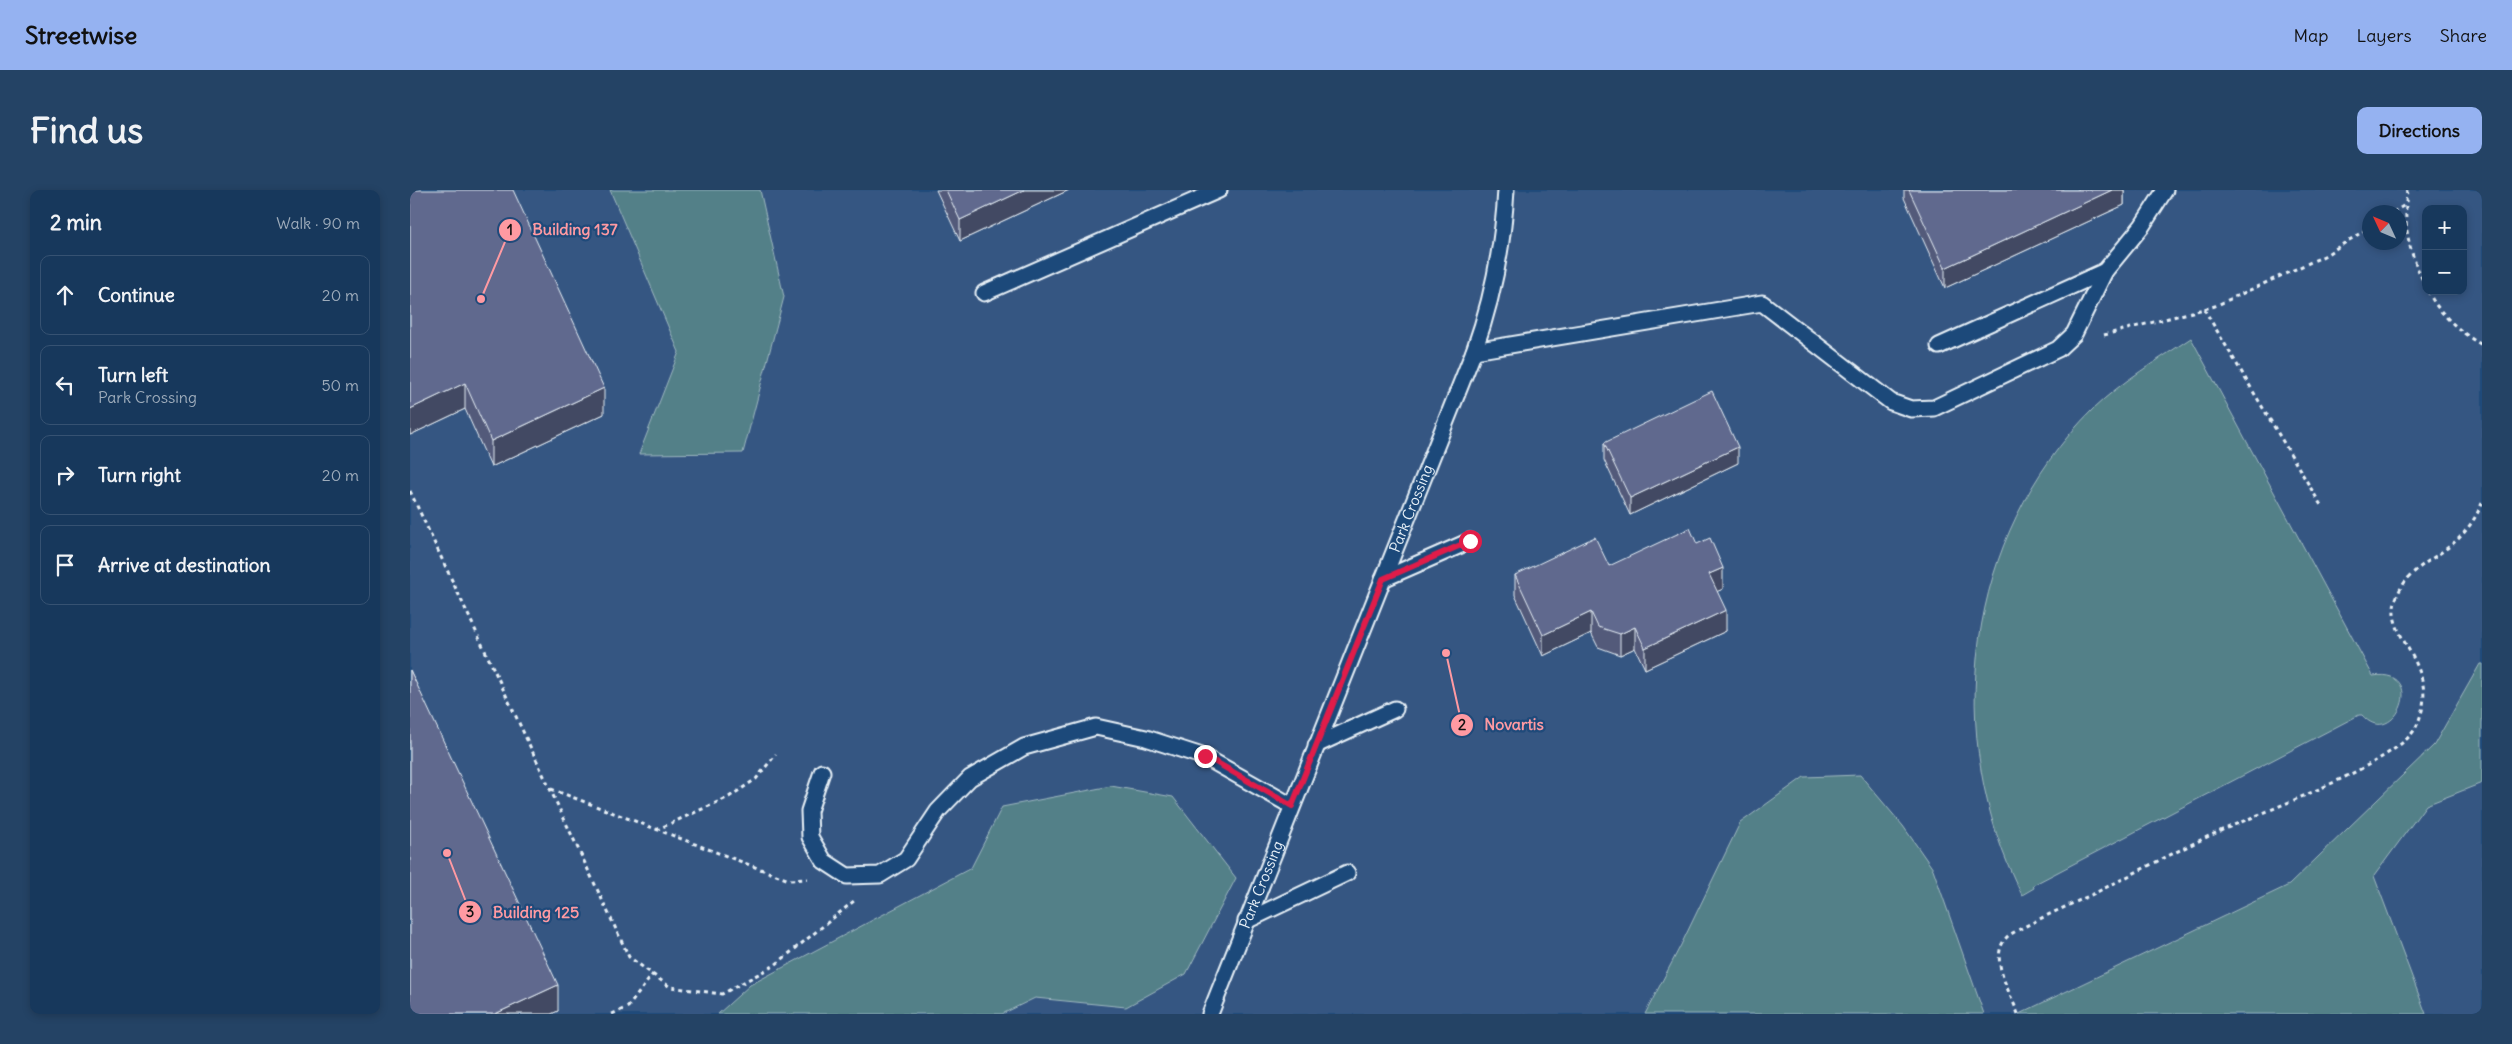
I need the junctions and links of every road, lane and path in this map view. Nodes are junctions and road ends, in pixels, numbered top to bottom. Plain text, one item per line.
1 (1219, 190) edge
2 (1506, 190) edge
3 (2165, 190) edge
4 (2407, 190) edge
5 (2406, 205) edge
6 (2362, 232) edge
7 (2407, 234) edge
8 (2105, 271) junction
9 (2422, 279) edge
10 (984, 293) dead end
11 (2430, 295) edge
12 (2204, 309) junction
13 (2104, 335) dead end
14 (2482, 345) edge
15 (1939, 346) dead end
16 (1474, 351) junction
17 (410, 491) edge
18 (2482, 503) edge
19 (2322, 507) dead end
20 (1470, 541) dead end
21 (1383, 579) junction
22 (1395, 709) dead end
23 (1316, 745) junction
24 (776, 754) dead end
25 (822, 772) dead end
26 (550, 789) junction
27 (1292, 806) junction
28 (656, 830) junction
29 (1347, 874) dead end
30 (811, 879) dead end
31 (856, 899) dead end
32 (1246, 921) junction
33 (653, 974) junction
34 (612, 1014) edge
35 (1210, 1014) edge
36 (2018, 1014) edge

1 - 10 lane
2 - 16 lane, Park Crossing
3 - 8 lane
4 - 5 path
6 - 12 path
7 - 9 path
8 - 15 lane
8 - 16 lane
11 - 14 path
12 - 13 path
12 - 19 path
16 - 21 lane, Park Crossing
17 - 26 path
18 - 36 path
20 - 21 lane
21 - 23 lane, Park Crossing
22 - 23 lane
23 - 27 lane, Park Crossing
24 - 28 path
25 - 27 lane
26 - 28 path
26 - 33 path
27 - 32 lane, Park Crossing
28 - 30 path
29 - 32 lane
31 - 33 path
32 - 35 lane, Park Crossing
33 - 34 path

